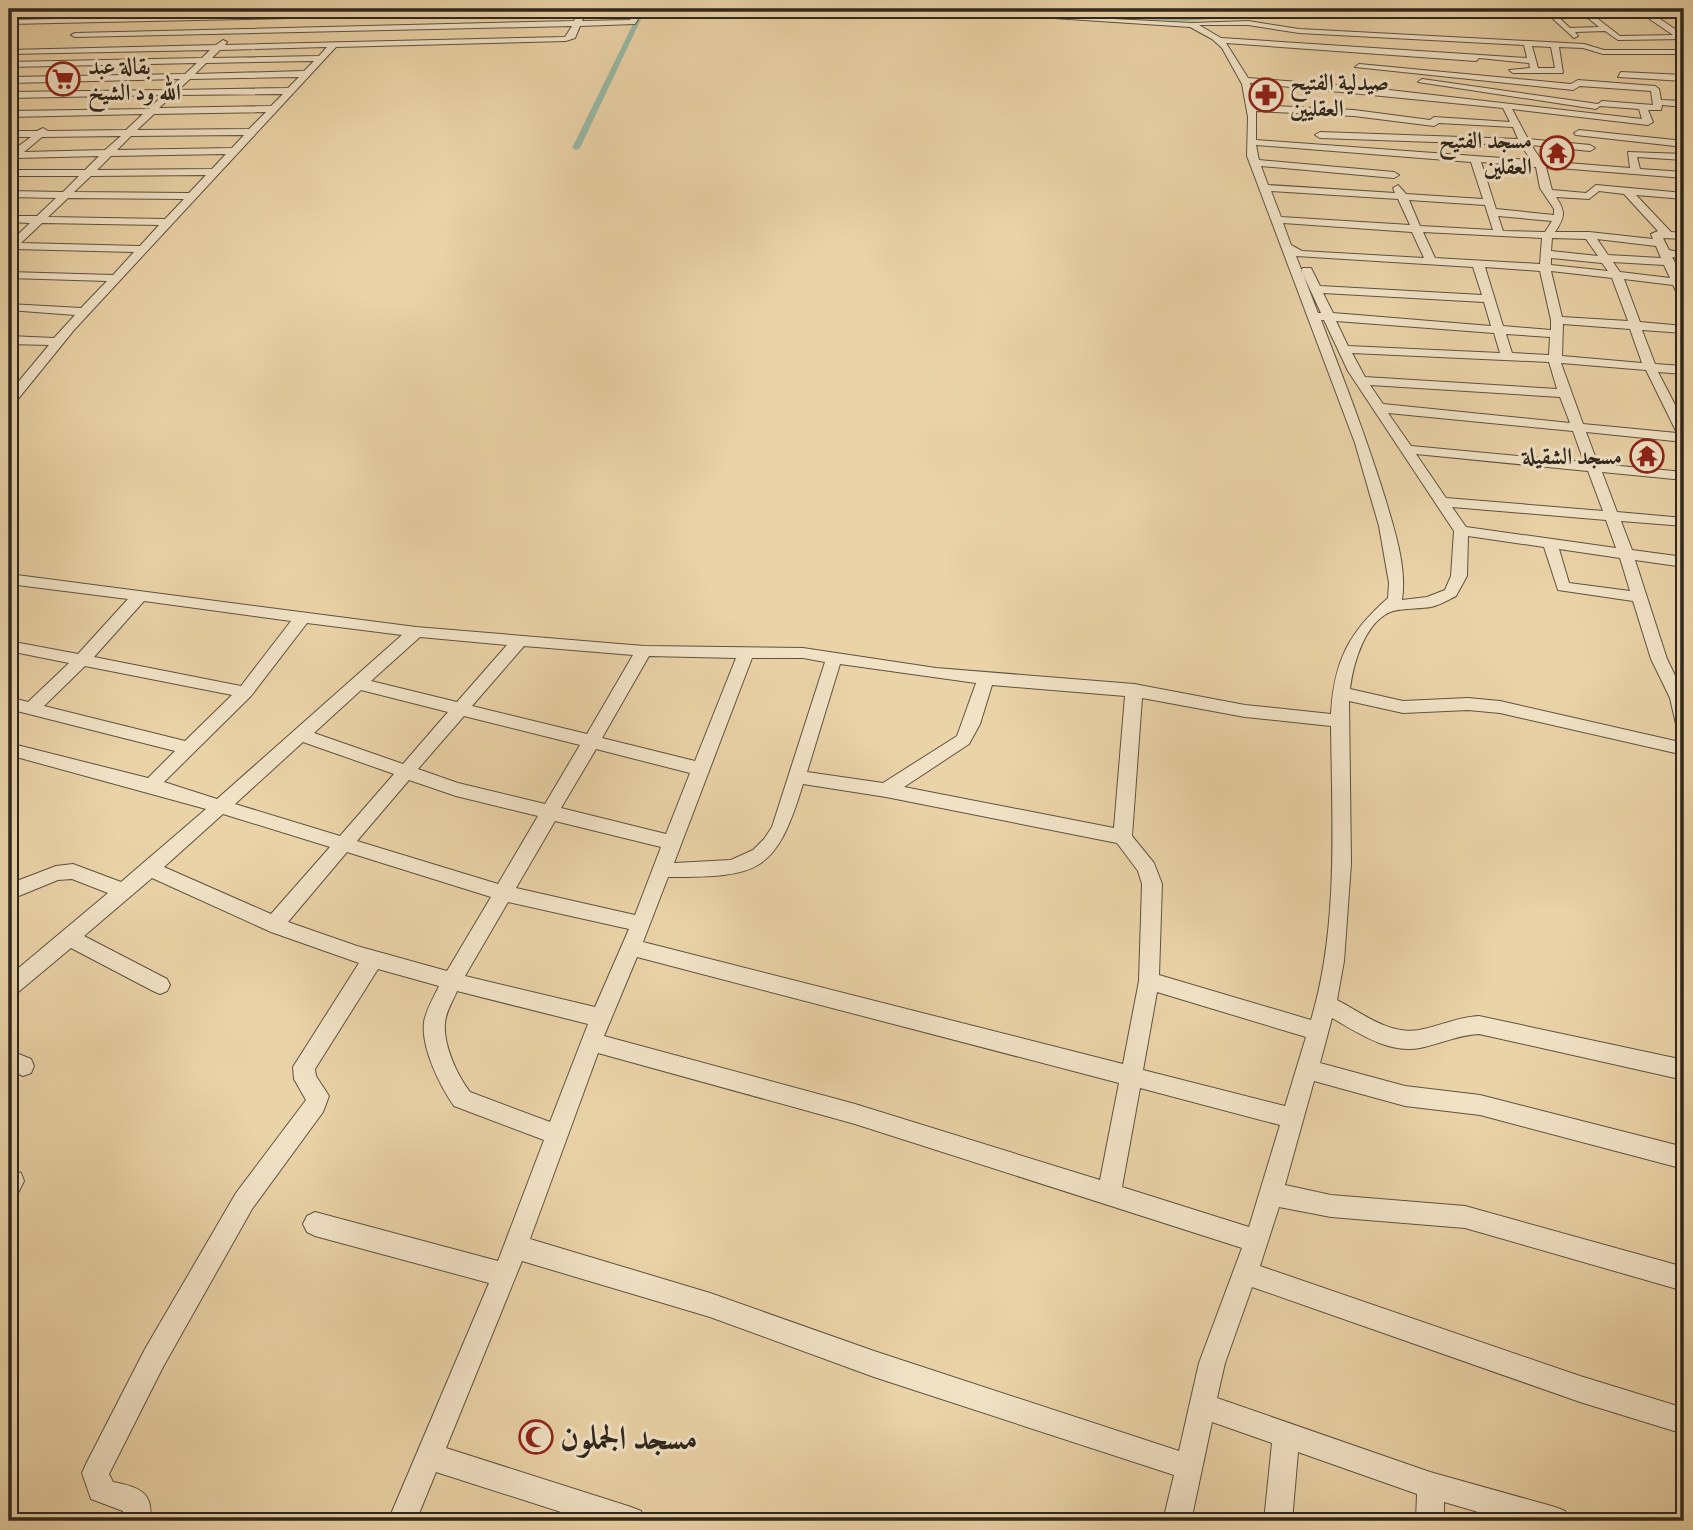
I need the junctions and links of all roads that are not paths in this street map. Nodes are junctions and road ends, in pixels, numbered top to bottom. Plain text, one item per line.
1 (31, 9) edge
2 (51, 9) edge
3 (107, 9) edge
4 (182, 9) edge
5 (255, 9) edge
6 (583, 9) edge
7 (619, 9) edge
8 (640, 9) edge
9 (922, 9) edge
10 (1546, 9) edge
11 (1639, 9) edge
12 (1675, 9) edge
13 (9, 10) edge
14 (488, 10) edge
15 (413, 11) edge
16 (335, 12) edge
17 (1579, 12) edge
18 (1553, 16) junction
19 (1565, 16) dead end
20 (246, 17) junction
21 (172, 19) junction
22 (92, 21) junction
23 (10, 23) edge
24 (577, 23) junction
25 (1185, 24) junction
26 (478, 25) junction
27 (401, 26) junction
28 (1668, 28) junction
29 (321, 29) junction
30 (1567, 30) junction
31 (1604, 30) junction
32 (233, 31) junction
33 (155, 33) junction
34 (1353, 34) junction
35 (75, 35) junction
36 (1683, 37) edge
37 (1220, 40) junction
38 (469, 41) junction
39 (1470, 41) junction
40 (391, 42) junction
41 (1527, 43) junction
42 (307, 44) junction
43 (334, 44) junction
44 (1554, 44) junction
45 (219, 46) junction
46 (1584, 46) junction
47 (138, 47) junction
48 (54, 50) junction
49 (1356, 50) junction
50 (9, 52) edge
51 (1603, 52) junction
52 (1679, 52) edge
53 (320, 58) junction
54 (1559, 58) junction
55 (203, 61) junction
56 (121, 62) junction
57 (1534, 62) junction
58 (39, 63) junction
59 (9, 64) edge
60 (1477, 64) junction
61 (1608, 65) dead end
62 (1359, 66) junction
63 (1683, 67) edge
64 (306, 74) junction
65 (189, 76) junction
66 (103, 77) junction
67 (1403, 77) dead end
68 (1684, 78) edge
69 (13, 80) edge
70 (1243, 80) junction
71 (1422, 82) dead end
72 (1598, 84) junction
73 (1317, 86) junction
74 (9, 88) edge
75 (1480, 89) junction
76 (289, 91) junction
77 (226, 92) junction
78 (84, 93) junction
79 (170, 93) junction
80 (1510, 93) junction
81 (9, 95) edge
82 (1436, 99) junction
83 (1658, 102) junction
84 (1580, 104) junction
85 (1602, 104) junction
86 (1684, 104) edge
87 (1320, 107) junction
88 (1252, 108) junction
89 (1509, 108) junction
90 (1643, 108) junction
91 (272, 109) junction
92 (210, 110) junction
93 (152, 111) junction
94 (61, 113) junction
95 (9, 114) edge
96 (1564, 115) junction
97 (1577, 115) junction
98 (1381, 116) junction
99 (1434, 121) junction
100 (1517, 125) junction
101 (129, 132) junction
102 (251, 132) junction
103 (1579, 133) junction
104 (9, 134) edge
105 (39, 134) junction
106 (1320, 135) junction
107 (1384, 138) junction
108 (1440, 138) junction
109 (1251, 142) junction
110 (1526, 142) junction
111 (1684, 144) edge
112 (1320, 148) junction
113 (1590, 148) junction
114 (233, 151) junction
115 (108, 152) junction
116 (1389, 153) junction
117 (11, 157) edge
118 (1450, 157) junction
119 (1684, 157) edge
120 (1475, 158) junction
121 (1255, 163) junction
122 (1539, 163) junction
123 (1597, 170) junction
124 (37, 172) junction
125 (88, 172) junction
126 (214, 172) junction
127 (1632, 172) junction
128 (9, 173) edge
129 (1394, 175) junction
130 (1684, 176) edge
131 (1596, 188) junction
132 (1626, 190) junction
133 (1641, 191) junction
134 (1548, 193) junction
135 (11, 194) edge
136 (1266, 194) junction
137 (65, 195) junction
138 (191, 196) junction
139 (1401, 196) junction
140 (1684, 196) edge
141 (1408, 208) junction
142 (1491, 209) junction
143 (9, 219) edge
144 (1559, 219) junction
145 (38, 220) junction
146 (1278, 220) junction
147 (168, 222) junction
148 (1417, 229) junction
149 (1499, 234) junction
150 (1547, 236) junction
151 (1589, 236) junction
152 (1684, 236) edge
153 (10, 247) edge
154 (1665, 248) junction
155 (143, 249) junction
156 (1294, 250) junction
157 (1684, 256) edge
158 (1606, 259) junction
159 (1431, 261) junction
160 (1545, 261) junction
161 (1478, 264) junction
162 (9, 275) edge
163 (1617, 276) junction
164 (117, 278) junction
165 (1681, 283) edge
166 (1317, 289) junction
167 (1684, 297) edge
168 (1490, 299) junction
169 (9, 307) edge
170 (86, 312) junction
171 (1313, 316) junction
172 (1331, 317) junction
173 (1634, 326) junction
174 (1557, 327) junction
175 (1499, 329) junction
176 (1684, 329) edge
177 (9, 340) edge
178 (59, 342) junction
179 (1343, 349) junction
180 (1507, 357) junction
181 (1553, 359) junction
182 (1650, 367) junction
183 (1684, 370) edge
184 (1358, 376) junction
185 (9, 377) edge
186 (30, 378) junction
187 (1564, 393) junction
188 (1343, 395) junction
189 (9, 401) edge
190 (1380, 408) junction
191 (1577, 427) junction
192 (1684, 437) edge
193 (1404, 449) junction
194 (1591, 467) junction
195 (1684, 476) edge
196 (1442, 502) junction
197 (1611, 516) junction
198 (1684, 522) edge
199 (1461, 531) junction
200 (1550, 544) junction
201 (1626, 554) junction
202 (1684, 562) edge
203 (9, 579) edge
204 (139, 597) junction
205 (1641, 597) junction
206 (1388, 607) junction
207 (302, 618) junction
208 (416, 632) junction
209 (521, 639) junction
210 (9, 646) edge
211 (644, 651) junction
212 (746, 652) junction
213 (834, 658) junction
214 (83, 659) junction
215 (986, 679) junction
216 (360, 684) junction
217 (1134, 690) junction
218 (245, 692) junction
219 (1340, 694) junction
220 (1681, 699) edge
221 (9, 703) edge
222 (32, 708) junction
223 (458, 710) junction
224 (1339, 721) junction
225 (1684, 724) edge
226 (301, 735) junction
227 (589, 742) junction
228 (189, 748) junction
229 (9, 749) edge
230 (1684, 749) edge
231 (700, 769) junction
232 (404, 772) junction
233 (797, 777) junction
234 (151, 785) junction
235 (886, 790) junction
236 (221, 806) junction
237 (550, 811) junction
238 (1124, 837) junction
239 (672, 843) junction
240 (344, 844) junction
241 (149, 869) junction
242 (662, 870) junction
243 (123, 891) junction
244 (9, 892) edge
245 (503, 893) junction
246 (274, 924) junction
247 (641, 924) junction
248 (68, 937) junction
249 (631, 947) junction
250 (373, 959) junction
251 (452, 982) junction
252 (1150, 982) junction
253 (160, 985) dead end
254 (9, 988) edge
255 (1326, 1004) junction
256 (602, 1018) junction
257 (1320, 1032) junction
258 (591, 1042) junction
259 (1307, 1069) junction
260 (1684, 1070) edge
261 (1133, 1077) junction
262 (1292, 1118) junction
263 (557, 1135) junction
264 (1684, 1158) edge
265 (1109, 1194) junction
266 (1272, 1194) junction
267 (315, 1224) dead end
268 (1257, 1241) junction
269 (516, 1247) junction
270 (1246, 1273) junction
271 (505, 1275) junction
272 (1684, 1279) edge
273 (1201, 1405) junction
274 (1684, 1421) edge
275 (1286, 1436) junction
276 (431, 1457) junction
277 (1189, 1467) junction
278 (1430, 1485) junction
279 (136, 1521) edge
280 (401, 1521) edge
281 (631, 1521) edge
282 (1177, 1521) edge
283 (1278, 1521) edge
284 (1430, 1521) edge
285 (1555, 1521) edge

1 - 2 street
1 - 13 street
1 - 23 street
3 - 22 street
4 - 21 street
5 - 20 street
6 - 7 street
6 - 14 street
6 - 24 street
8 - 24 street
9 - 25 street
10 - 18 street
11 - 12 street
11 - 28 street
14 - 15 street
14 - 26 street
15 - 16 street
15 - 27 street
16 - 20 street
16 - 29 street
17 - 31 street
18 - 19 street
18 - 30 street
20 - 21 street
20 - 32 street
21 - 22 street
21 - 33 street
22 - 23 street
22 - 35 street
24 - 26 street
24 - 38 street
25 - 34 street
25 - 37 street
26 - 27 street
26 - 38 street
27 - 29 street
27 - 40 street
28 - 31 street
28 - 36 street
29 - 32 street
29 - 42 street
30 - 31 street
30 - 46 street
31 - 36 street
32 - 33 street
32 - 45 street
33 - 35 street
33 - 47 street
34 - 39 street
34 - 49 street
35 - 48 street
37 - 49 street
37 - 70 street
38 - 40 street
39 - 41 street
39 - 60 street
40 - 43 street
41 - 44 street
41 - 57 street
42 - 43 street
42 - 45 street
43 - 53 street
44 - 46 street
44 - 54 street
45 - 47 street
45 - 55 street
46 - 51 street
47 - 48 street
47 - 56 street
48 - 50 street
48 - 58 street
49 - 60 street
49 - 62 street
51 - 52 street
51 - 61 street
52 - 63 street
53 - 55 street
53 - 64 street
54 - 57 street
54 - 57 street
55 - 56 street
55 - 65 street
56 - 58 street
56 - 66 street
57 - 60 street
58 - 59 street
58 - 69 street
60 - 62 street
60 - 72 street
60 - 75 street
62 - 67 street
64 - 65 street
64 - 76 street
65 - 66 street
65 - 79 street
66 - 69 street
66 - 78 street
68 - 72 street
69 - 74 street
70 - 73 street
70 - 88 street
71 - 75 street
72 - 83 street
72 - 85 street
73 - 82 street
73 - 98 street
75 - 80 street
76 - 77 street
76 - 91 street
77 - 79 street
77 - 92 street
78 - 79 street
78 - 81 street
78 - 94 street
79 - 93 street
80 - 84 street
80 - 89 street
82 - 89 street
82 - 99 street
83 - 86 street
83 - 90 street
84 - 85 street
84 - 97 street
85 - 90 street
87 - 88 street
87 - 98 street
87 - 106 street
88 - 109 street
89 - 96 street
89 - 100 street
90 - 97 street
91 - 92 street
91 - 102 street
92 - 93 street
93 - 94 street
93 - 101 street
94 - 95 street
94 - 105 street
96 - 97 street
96 - 103 street
98 - 99 street
99 - 100 street
99 - 108 street
100 - 110 street
101 - 102 street
101 - 105 street
101 - 115 street
102 - 114 street
103 - 111 street
103 - 113 street
104 - 105 street
105 - 117 street
106 - 107 street
106 - 112 street
107 - 108 street
107 - 116 street
108 - 110 street
108 - 118 street
109 - 112 street
109 - 121 street
110 - 113 street
110 - 122 street
112 - 116 street
113 - 123 street
114 - 115 street
114 - 126 street
115 - 117 street
115 - 125 street
116 - 118 street
116 - 129 street
118 - 120 street
119 - 127 street
120 - 122 street
120 - 142 street
121 - 129 street
121 - 136 street
122 - 123 street
122 - 134 street
123 - 127 street
123 - 131 street
124 - 125 street
124 - 128 street
124 - 135 street
125 - 126 street
125 - 137 street
126 - 138 street
127 - 130 street
127 - 133 street
129 - 139 street
131 - 132 street
131 - 134 street
132 - 133 street
132 - 154 street
133 - 140 street
134 - 144 street
135 - 137 street
136 - 139 street
136 - 141 street
136 - 146 street
137 - 138 street
137 - 145 street
138 - 147 street
139 - 141 street
139 - 142 street
141 - 142 street
141 - 148 street
142 - 144 street
142 - 149 street
143 - 145 street
144 - 150 street
145 - 147 street
145 - 153 street
146 - 148 street
146 - 156 street
147 - 155 street
148 - 149 street
148 - 159 street
149 - 150 street
150 - 151 street
150 - 160 street
151 - 154 street
151 - 158 street
152 - 154 street
153 - 155 street
154 - 157 street
154 - 158 street
154 - 165 street
155 - 164 street
156 - 159 street
156 - 166 street
156 - 171 street
158 - 160 street
158 - 163 street
159 - 161 street
160 - 161 street
160 - 163 street
160 - 174 street
161 - 168 street
162 - 164 street
163 - 165 street
163 - 173 street
164 - 170 street
165 - 167 street
166 - 168 street
166 - 172 street
168 - 175 street
169 - 170 street
170 - 178 street
171 - 172 street
171 - 188 street
172 - 175 street
172 - 179 street
173 - 174 street
173 - 176 street
173 - 182 street
174 - 175 street
174 - 181 street
175 - 180 street
177 - 178 street
178 - 186 street
179 - 180 street
179 - 184 street
180 - 181 street
181 - 182 street
181 - 187 street
182 - 183 street
182 - 192 street
184 - 187 street
184 - 188 street
184 - 190 street
185 - 186 street
186 - 189 street
187 - 191 street
188 - 206 street
190 - 191 street
190 - 193 street
191 - 192 street
191 - 194 street
193 - 194 street
193 - 196 street
194 - 195 street
194 - 197 street
196 - 197 street
196 - 199 street
197 - 198 street
197 - 201 street
199 - 200 street
199 - 206 street
200 - 201 street
200 - 205 street
201 - 202 street
201 - 205 street
203 - 204 street
204 - 207 street
204 - 214 street
205 - 220 street
206 - 219 street
207 - 208 street
207 - 218 street
208 - 209 street
208 - 216 street
209 - 211 street
209 - 223 street
210 - 214 street
211 - 212 street
211 - 227 street
212 - 213 street
212 - 231 street
213 - 215 street
213 - 233 street
214 - 218 street
214 - 222 street
215 - 217 street
215 - 235 street
216 - 223 street
216 - 226 street
217 - 224 street
217 - 238 street
218 - 228 street
219 - 224 street
219 - 230 street
220 - 225 street
221 - 222 street
222 - 228 street
223 - 227 street
223 - 232 street
224 - 255 street
226 - 232 street
226 - 236 street
227 - 231 street
227 - 237 street
228 - 234 street
229 - 234 street
231 - 239 street
232 - 237 street
232 - 240 street
233 - 235 street
233 - 242 street
234 - 236 street
235 - 238 street
236 - 240 street
236 - 241 street
237 - 239 street
237 - 245 street
238 - 252 street
239 - 242 street
240 - 245 street
240 - 246 street
241 - 243 street
241 - 246 street
242 - 247 street
243 - 244 street
243 - 248 street
245 - 247 street
245 - 251 street
246 - 250 street
247 - 249 street
248 - 253 street
248 - 254 street
249 - 256 street
249 - 261 street
250 - 251 street
250 - 279 street
251 - 256 street
251 - 263 street
252 - 257 street
252 - 261 street
255 - 257 street
255 - 260 street
256 - 258 street
257 - 259 street
258 - 263 street
258 - 265 street
259 - 262 street
259 - 264 street
261 - 262 street
261 - 265 street
262 - 266 street
263 - 269 street
265 - 268 street
266 - 268 street
266 - 272 street
267 - 271 street
268 - 270 street
269 - 271 street
269 - 277 street
270 - 273 street
270 - 274 street
271 - 276 street
273 - 275 street
273 - 277 street
275 - 278 street
275 - 283 street
276 - 280 street
276 - 281 street
277 - 282 street
278 - 284 street
278 - 285 street

